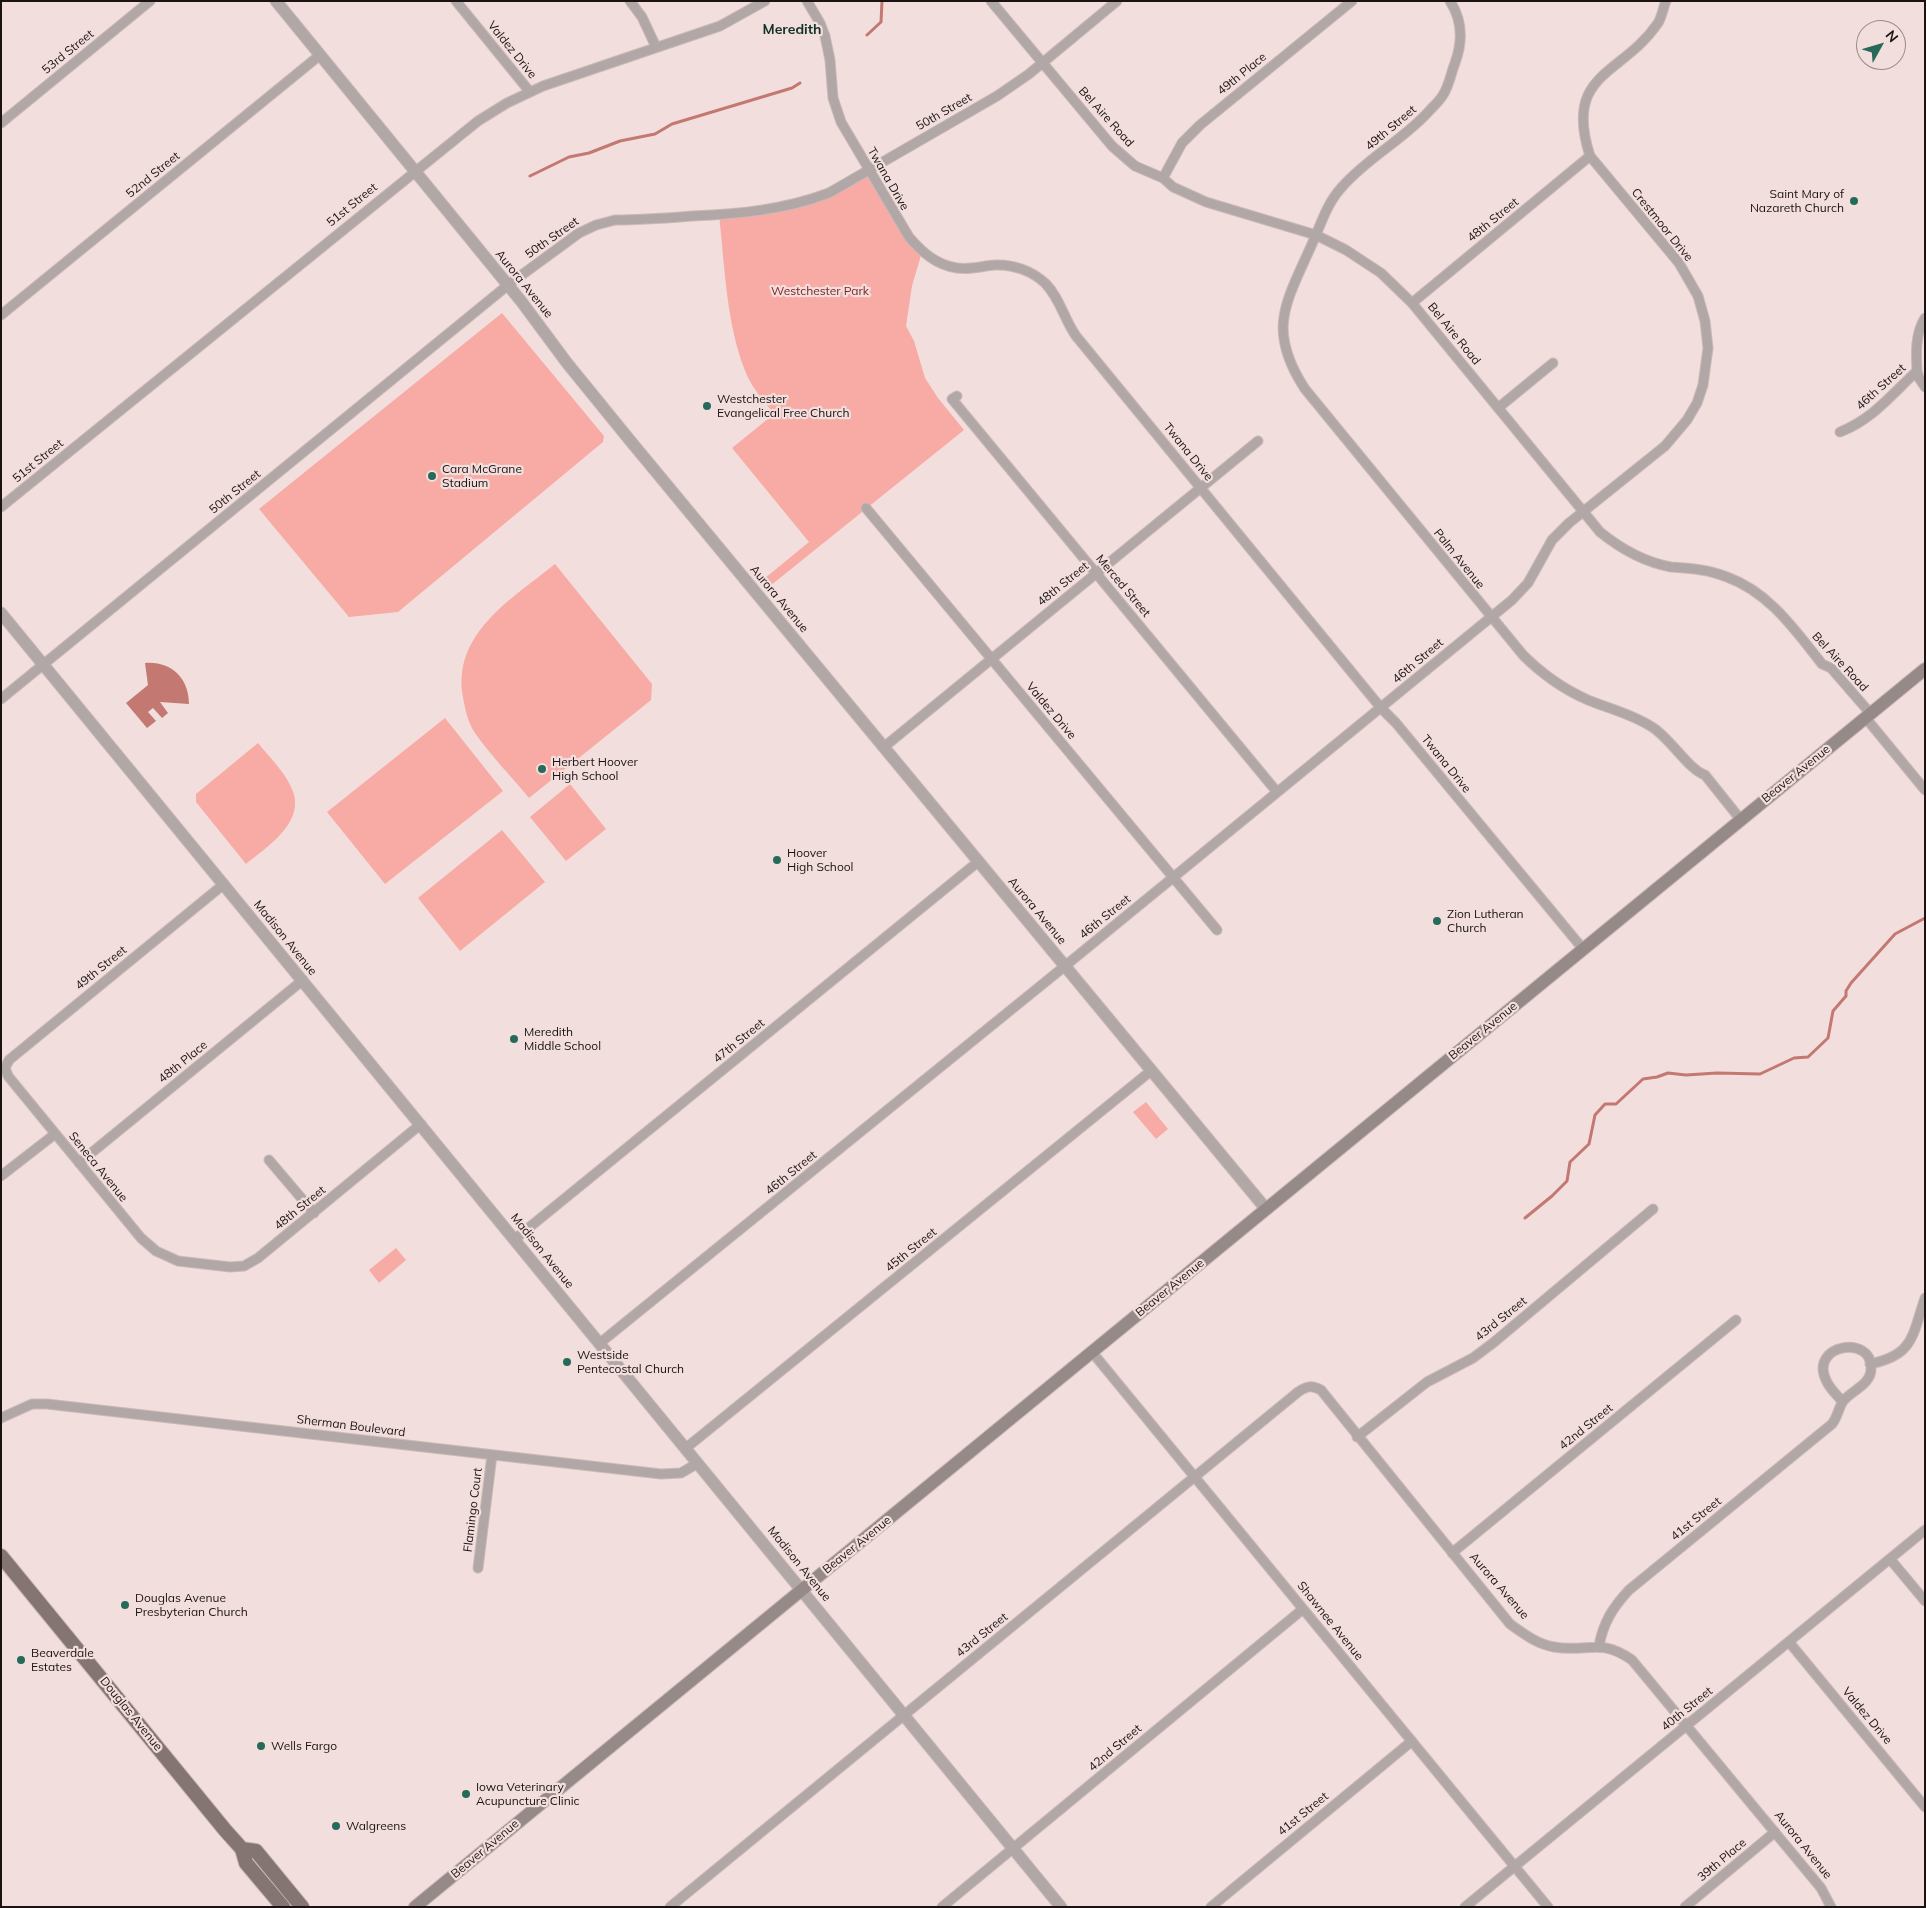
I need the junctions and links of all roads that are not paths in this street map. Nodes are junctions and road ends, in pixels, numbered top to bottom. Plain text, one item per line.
1 (150, 1) edge
2 (276, 1) edge
3 (456, 1) edge
4 (630, 1) edge
5 (765, 1) edge
6 (807, 1) edge
7 (991, 1) edge
8 (1118, 1) edge
9 (1352, 1) edge
10 (1450, 1) edge
11 (1666, 1) edge
12 (656, 47) junction
13 (320, 55) junction
14 (1043, 63) junction
15 (530, 92) junction
16 (1, 123) edge
17 (1590, 156) junction
18 (414, 170) junction
19 (868, 171) junction
20 (1163, 178) junction
21 (1316, 235) junction
22 (508, 285) junction
23 (1412, 302) junction
24 (1, 315) edge
25 (1925, 318) edge
26 (1553, 363) dead end
27 (1917, 372) junction
28 (1925, 387) edge
29 (957, 396) dead end
30 (1498, 408) junction
31 (1840, 432) dead end
32 (1258, 440) dead end
33 (1202, 487) junction
34 (1, 507) edge
35 (866, 508) dead end
36 (1583, 512) junction
37 (1096, 573) junction
38 (1, 613) edge
39 (1490, 617) junction
40 (992, 659) junction
41 (44, 664) junction
42 (1925, 669) edge
43 (1, 699) edge
44 (1381, 708) junction
45 (1868, 715) junction
46 (884, 747) junction
47 (1925, 790) edge
48 (1277, 792) junction
49 (1741, 820) junction
50 (979, 861) junction
51 (1174, 877) junction
52 (224, 884) junction
53 (1217, 930) dead end
54 (1583, 949) junction
55 (1065, 966) junction
56 (303, 980) junction
57 (1152, 1070) junction
58 (8, 1076) joint
59 (421, 1124) junction
60 (55, 1134) junction
61 (269, 1160) dead end
62 (79, 1163) junction
63 (1, 1176) edge
64 (1266, 1209) junction
65 (1653, 1209) dead end
66 (314, 1212) junction
67 (515, 1239) junction
68 (178, 1261) joint
69 (1925, 1298) edge
70 (1736, 1320) dead end
71 (600, 1343) junction
72 (1092, 1352) junction
73 (1870, 1364) junction
74 (1311, 1386) joint
75 (1842, 1401) junction
76 (1, 1418) edge
77 (1358, 1437) junction
78 (686, 1448) junction
79 (492, 1455) junction
80 (698, 1463) junction
81 (1194, 1476) junction
82 (1925, 1530) edge
83 (1452, 1553) junction
84 (1, 1556) edge
85 (1890, 1559) junction
86 (478, 1568) dead end
87 (802, 1590) junction
88 (1925, 1601) edge
89 (1303, 1609) junction
90 (1789, 1642) junction
91 (1599, 1646) junction
92 (904, 1715) junction
93 (1687, 1725) junction
94 (1412, 1742) junction
95 (1925, 1807) edge
96 (1775, 1832) junction
97 (1013, 1848) junction
98 (242, 1849) junction
99 (1514, 1866) junction
100 (283, 1907) edge
101 (302, 1907) edge
102 (415, 1907) edge
103 (670, 1907) edge
104 (942, 1907) edge
105 (1061, 1907) edge
106 (1211, 1907) edge
107 (1465, 1907) edge
108 (1548, 1907) edge
109 (1686, 1907) edge
110 (1831, 1907) edge

1 - 16 street, 53rd Street
2 - 13 street, Aurora Avenue
3 - 15 street, Valdez Drive
4 - 12 street
5 - 12 street, 51st Street
6 - 19 street, Twana Drive
7 - 14 street, Bel Aire Road
8 - 14 street, 50th Street
9 - 20 street, 49th Place
10 - 21 street, 49th Street
11 - 17 street, Crestmoor Drive
12 - 15 street, 51st Street
13 - 18 street, Aurora Avenue
13 - 24 street, 52nd Street
14 - 19 street, 50th Street
14 - 20 street, Bel Aire Road
15 - 18 street, 51st Street
17 - 23 street, 48th Street
17 - 36 street, Crestmoor Drive
18 - 22 street, Aurora Avenue
18 - 34 street, 51st Street
19 - 22 street, 50th Street
19 - 33 street, Twana Drive
20 - 21 street, Bel Aire Road
21 - 23 street, Bel Aire Road
21 - 39 street, Palm Avenue
22 - 41 street, 50th Street
22 - 46 street, Aurora Avenue
23 - 30 street, Bel Aire Road
25 - 27 street, 46th Street
26 - 30 street
27 - 28 street
27 - 31 street, 46th Street
29 - 37 street, Merced Street
30 - 36 street, Bel Aire Road
32 - 33 street, 48th Street
33 - 37 street, 48th Street
33 - 44 street, Twana Drive
35 - 40 street, Valdez Drive
36 - 39 street, 46th Street
36 - 45 street, Bel Aire Road
37 - 40 street, 48th Street
37 - 48 street, Merced Street
38 - 41 street, Madison Avenue
39 - 44 street, 46th Street
39 - 49 street, Palm Avenue
40 - 46 street, 48th Street
40 - 51 street, Valdez Drive
41 - 43 street, 50th Street
41 - 52 street, Madison Avenue
42 - 45 main road, Beaver Avenue
44 - 48 street, 46th Street
44 - 54 street, Twana Drive
45 - 47 street, Bel Aire Road
45 - 49 main road, Beaver Avenue
46 - 50 street, Aurora Avenue
48 - 51 street, 46th Street
49 - 54 main road, Beaver Avenue
50 - 55 street, Aurora Avenue
50 - 67 street, 47th Street
51 - 53 street, Valdez Drive
51 - 55 street, 46th Street
52 - 56 street, Madison Avenue
52 - 58 street, 49th Street
54 - 64 main road, Beaver Avenue
55 - 57 street, Aurora Avenue
55 - 71 street, 46th Street
56 - 59 street, Madison Avenue
56 - 62 street, 48th Place
57 - 64 street, Aurora Avenue
57 - 78 street, 45th Street
58 - 60 street, Seneca Avenue
59 - 66 street, 48th Street
59 - 67 street, Madison Avenue
60 - 62 street, Seneca Avenue
60 - 63 street
61 - 66 street
62 - 68 street, Seneca Avenue
64 - 72 main road, Beaver Avenue
65 - 77 street, 43rd Street
66 - 68 street, 48th Street
67 - 71 street, Madison Avenue
69 - 73 street
70 - 83 street, 42nd Street
71 - 78 street, Madison Avenue
72 - 81 street, Shawnee Avenue
72 - 87 main road, Beaver Avenue
73 - 75 street
73 - 75 street
74 - 77 street, Aurora Avenue
74 - 81 street, 43rd Street
75 - 91 street, 41st Street
76 - 79 street, Sherman Boulevard
77 - 83 street, Aurora Avenue
78 - 80 street, Madison Avenue
79 - 80 street, Sherman Boulevard
79 - 86 street, Flamingo Court
80 - 87 street, Madison Avenue
81 - 89 street, Shawnee Avenue
81 - 92 street, 43rd Street
82 - 85 street, 40th Street
83 - 91 street, Aurora Avenue
84 - 98 main road, Douglas Avenue
85 - 88 street
85 - 90 street, 40th Street
87 - 92 street, Madison Avenue
87 - 102 main road, Beaver Avenue
89 - 94 street, Shawnee Avenue
89 - 97 street, 42nd Street
90 - 93 street, 40th Street
90 - 95 street, Valdez Drive
91 - 93 street, Aurora Avenue
92 - 97 street, Madison Avenue
92 - 103 street, 43rd Street
93 - 96 street, Aurora Avenue
93 - 99 street, 40th Street
94 - 99 street, Shawnee Avenue
94 - 106 street, 41st Street
96 - 109 street, 39th Place
96 - 110 street, Aurora Avenue
97 - 104 street, 42nd Street
97 - 105 street, Madison Avenue
98 - 100 main road, Douglas Avenue
98 - 101 main road, Douglas Avenue
99 - 107 street, 40th Street
99 - 108 street, Shawnee Avenue

